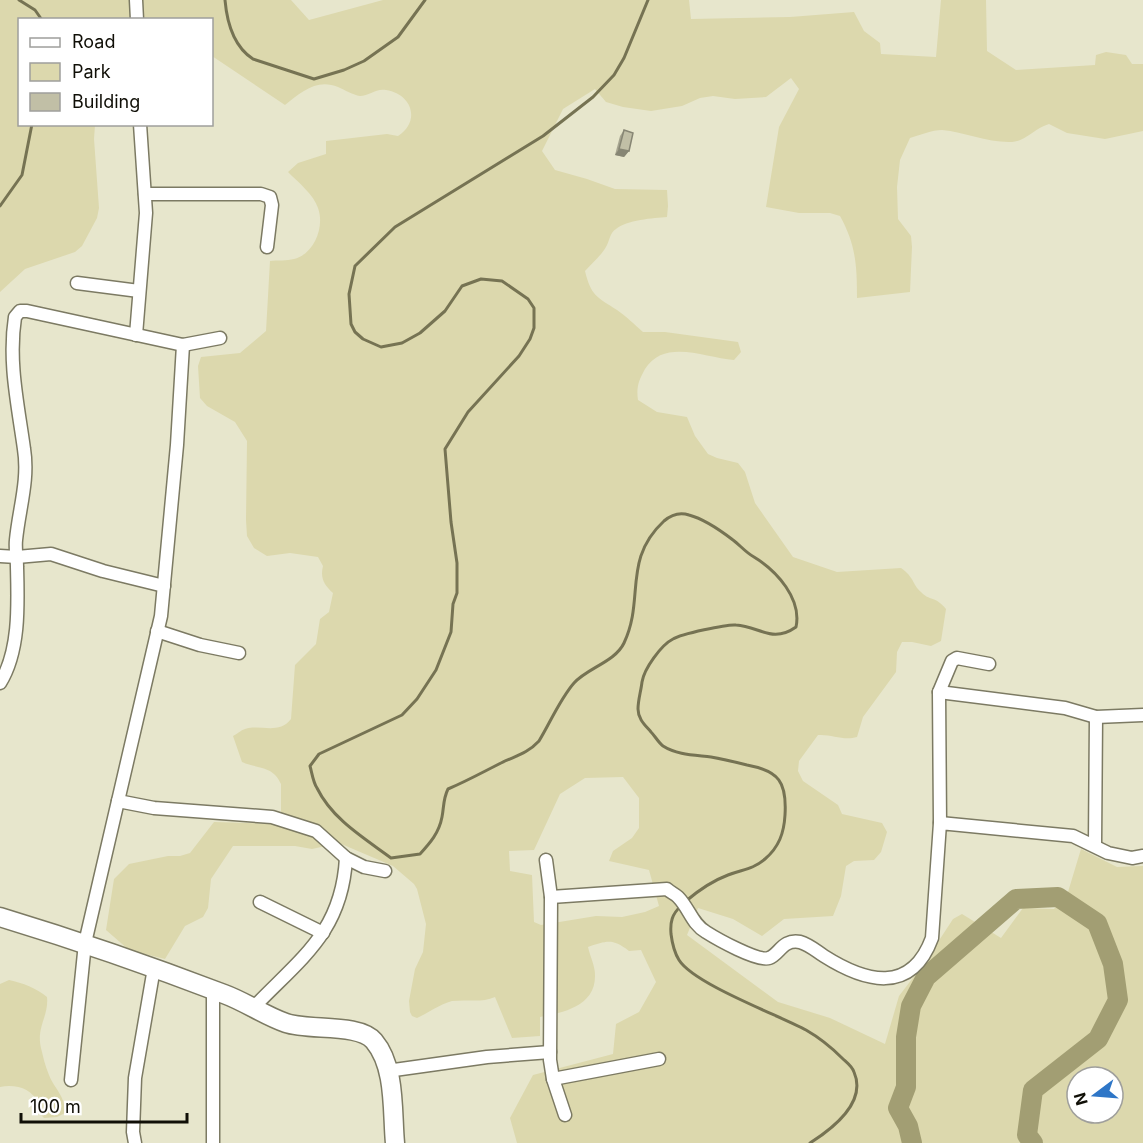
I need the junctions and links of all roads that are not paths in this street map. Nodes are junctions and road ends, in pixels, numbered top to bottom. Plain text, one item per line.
1 (136, 0) edge
2 (137, 18) edge
3 (140, 126) edge
4 (145, 194) junction
5 (267, 247) dead end
6 (77, 283) dead end
7 (139, 291) junction
8 (136, 335) junction
9 (220, 338) dead end
10 (183, 345) junction
11 (0, 556) edge
12 (17, 557) junction
13 (164, 586) junction
14 (158, 631) junction
15 (239, 653) dead end
16 (989, 664) dead end
17 (0, 683) edge
18 (939, 692) junction
19 (1143, 714) edge
20 (1096, 717) junction
21 (118, 801) junction
22 (940, 823) junction
23 (1095, 845) junction
24 (1143, 856) edge
25 (346, 858) junction
26 (546, 860) dead end
27 (386, 871) dead end
28 (551, 897) junction
29 (260, 902) dead end
30 (0, 917) edge
31 (323, 933) junction
32 (85, 943) junction
33 (154, 968) junction
34 (213, 989) junction
35 (254, 1007) junction
36 (550, 1052) junction
37 (659, 1059) dead end
38 (387, 1071) junction
39 (553, 1079) junction
40 (71, 1080) dead end
41 (565, 1115) dead end
42 (135, 1143) edge
43 (213, 1143) edge
44 (395, 1143) edge

1 - 2 street
3 - 4 street
4 - 5 street
4 - 7 street
6 - 7 street
7 - 8 street
8 - 10 street
8 - 12 street
9 - 10 street
10 - 13 street
11 - 12 street
12 - 13 street
12 - 17 street
13 - 14 street
14 - 15 street
14 - 21 street
16 - 18 street
18 - 20 street
18 - 22 street
19 - 20 street
20 - 23 street
21 - 25 street
21 - 32 street
22 - 23 street
22 - 28 street
23 - 24 street
25 - 27 street
25 - 31 street
26 - 28 street
28 - 36 street
29 - 31 street
30 - 32 main road
31 - 35 street
32 - 33 main road
32 - 40 street
33 - 34 main road
33 - 42 street
34 - 35 main road
34 - 43 street
35 - 38 main road
36 - 38 street
36 - 39 street
37 - 39 street
38 - 44 main road
39 - 41 street

